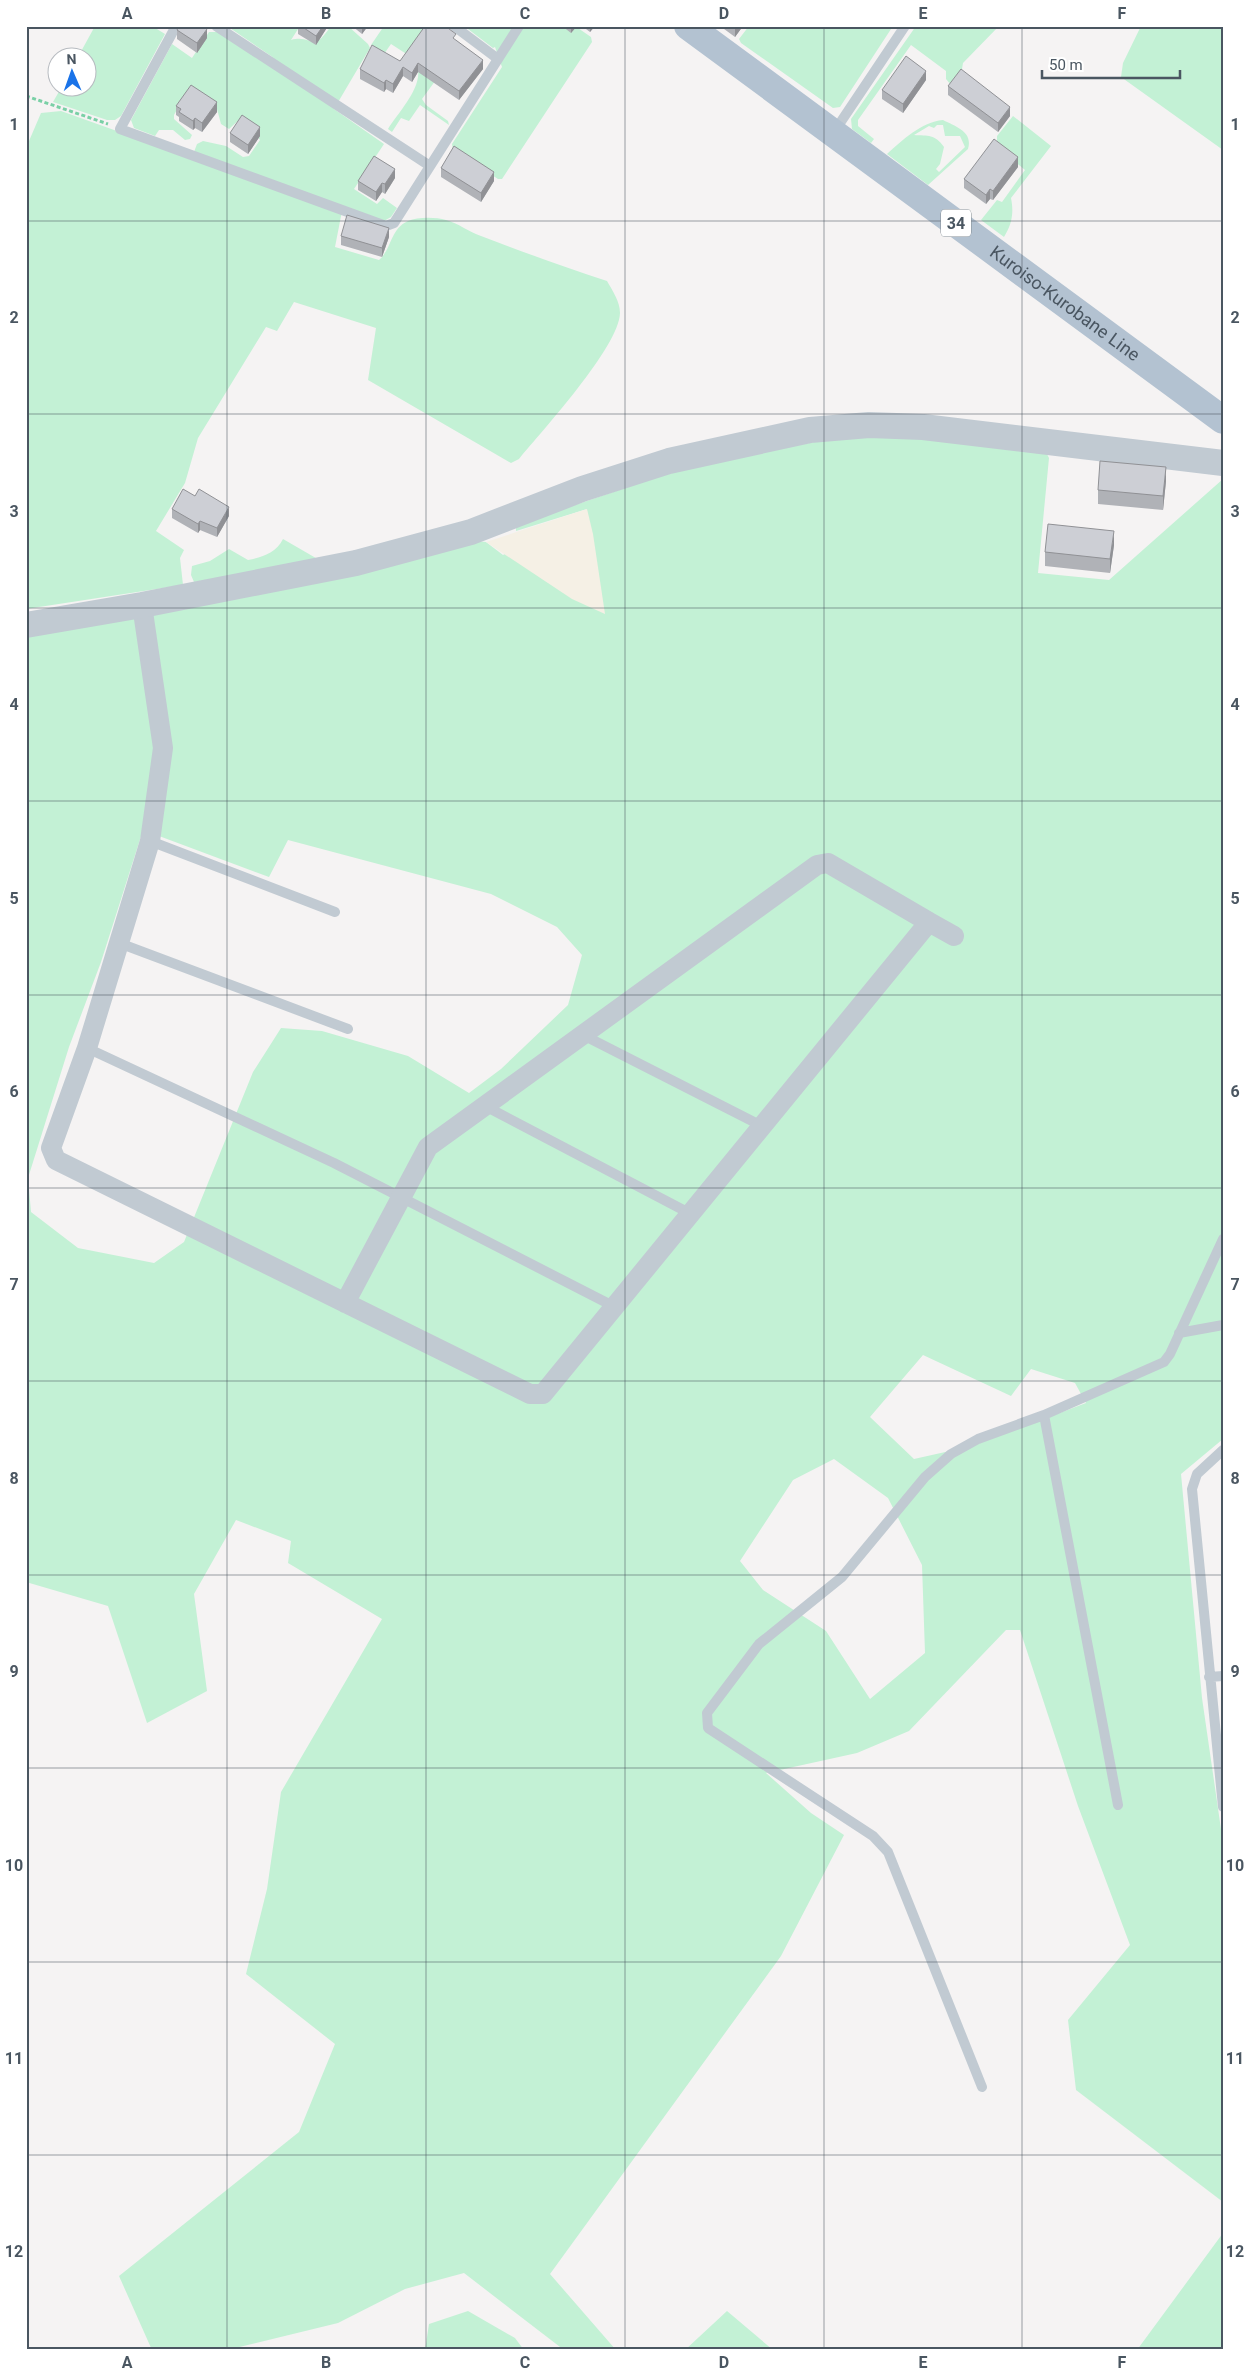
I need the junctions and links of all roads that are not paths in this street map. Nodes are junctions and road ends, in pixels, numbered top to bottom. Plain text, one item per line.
1 (176, 26) edge
2 (216, 26) edge
3 (454, 26) edge
4 (519, 26) edge
5 (688, 26) edge
6 (905, 26) edge
7 (498, 59) junction
8 (833, 133) junction
9 (430, 166) junction
10 (1223, 420) edge
11 (1223, 462) edge
12 (142, 605) junction
13 (26, 624) edge
14 (150, 840) junction
15 (335, 912) dead end
16 (929, 922) junction
17 (954, 936) dead end
18 (120, 944) junction
19 (348, 1030) dead end
20 (583, 1035) junction
21 (88, 1048) junction
22 (485, 1106) junction
23 (762, 1126) junction
24 (400, 1197) junction
25 (691, 1214) junction
26 (1223, 1238) edge
27 (345, 1303) junction
28 (615, 1307) junction
29 (1223, 1325) edge
30 (1180, 1334) junction
31 (1044, 1415) junction
32 (1223, 1450) edge
33 (1223, 1676) edge
34 (1209, 1677) junction
35 (1118, 1805) dead end
36 (1223, 1807) edge
37 (982, 2087) dead end

1 - 9 lane
2 - 9 lane
3 - 7 lane
4 - 7 lane
5 - 8 main road, Kuroiso-Kurobane Line / 34
6 - 8 lane
7 - 9 lane
8 - 10 main road, Kuroiso-Kurobane Line / 34
11 - 12 street
12 - 13 street
12 - 14 street
14 - 15 lane
14 - 18 street
16 - 17 street
16 - 20 street
16 - 23 street
18 - 19 lane
18 - 21 street
20 - 22 street
20 - 23 lane
21 - 24 lane
21 - 27 street
22 - 24 street
22 - 25 lane
23 - 25 street
24 - 27 street
24 - 28 lane
25 - 28 street
26 - 30 lane
27 - 28 street
29 - 30 lane
30 - 31 lane
31 - 35 lane
31 - 37 lane
32 - 34 lane
33 - 34 lane
34 - 36 lane

